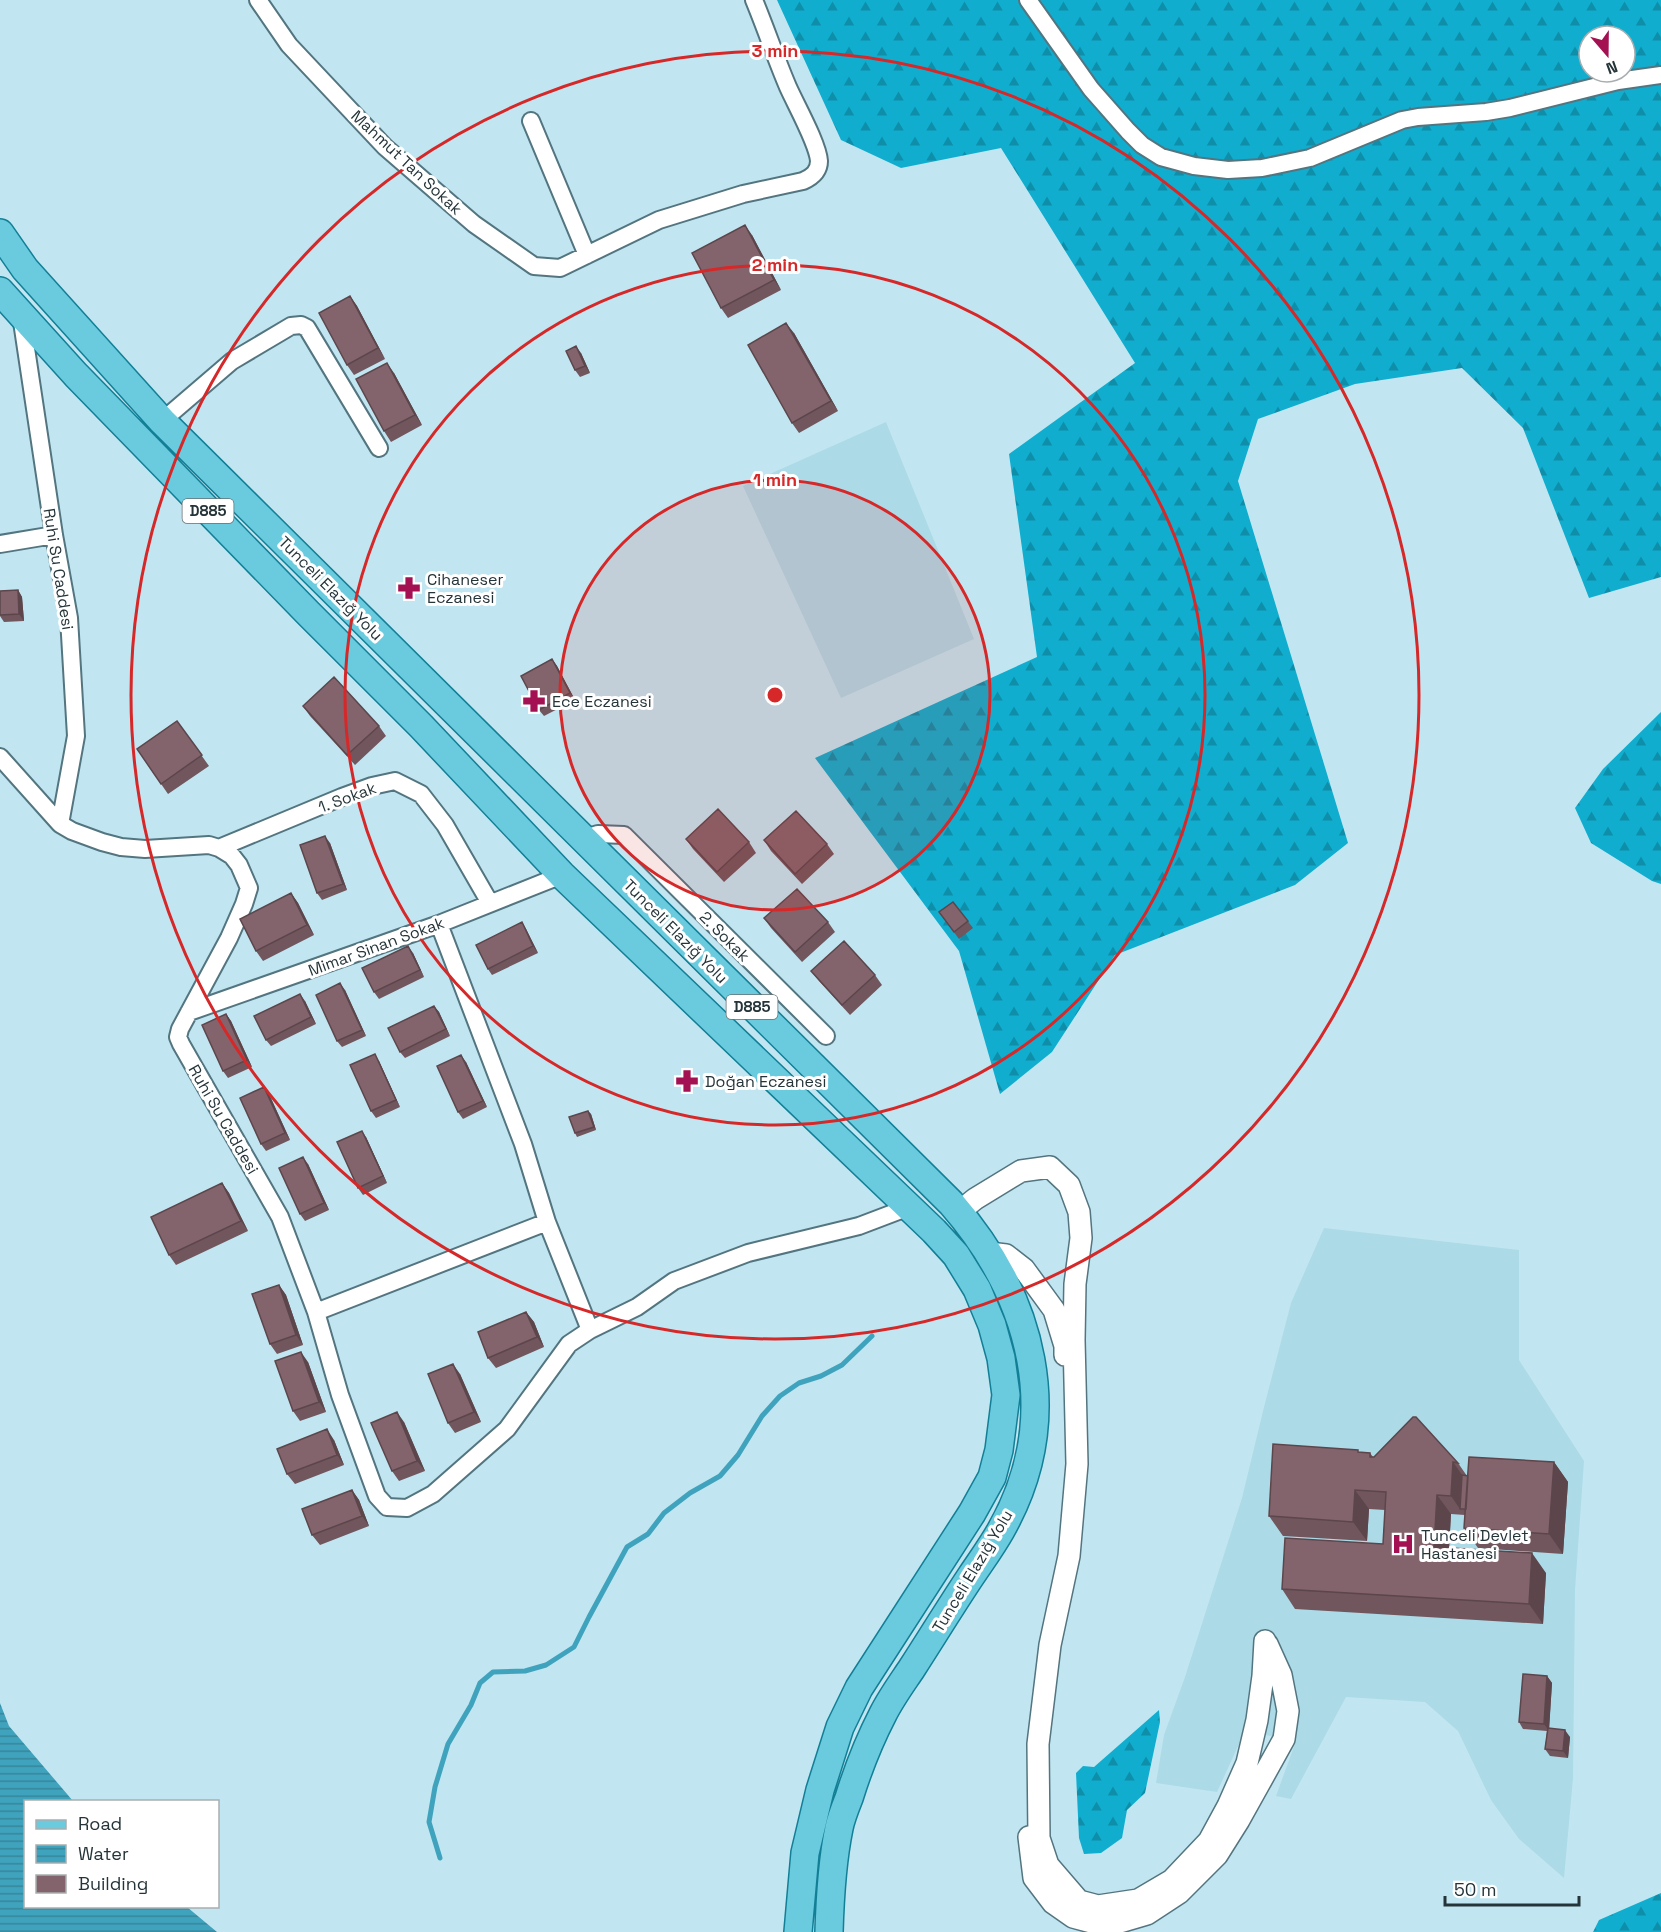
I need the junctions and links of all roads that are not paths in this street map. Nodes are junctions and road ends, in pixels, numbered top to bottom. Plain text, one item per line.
1 (258, 0) edge
2 (754, 0) edge
3 (1028, 0) edge
4 (1661, 75) edge
5 (531, 121) dead end
6 (0, 233) edge
7 (587, 255) junction
8 (0, 291) edge
9 (20, 314) junction
10 (162, 421) junction
11 (379, 448) dead end
12 (54, 535) junction
13 (0, 544) edge
14 (0, 757) edge
15 (66, 827) junction
16 (582, 838) junction
17 (219, 848) junction
18 (562, 875) junction
19 (490, 903) junction
20 (439, 924) junction
21 (189, 1012) junction
22 (826, 1036) dead end
23 (909, 1207) junction
24 (959, 1212) junction
25 (547, 1222) junction
26 (989, 1253) junction
27 (316, 1312) junction
28 (590, 1330) junction
29 (798, 1932) edge
30 (829, 1932) edge

1 - 7 street, Mahmut Tan Sokak
2 - 7 street, Mahmut Tan Sokak
3 - 4 street
5 - 7 street
6 - 10 main road, Tunceli Elazığ Yolu / D885
8 - 9 main road, Tunceli Elazığ Yolu / D885
9 - 12 street, Ruhi Su Caddesi
9 - 18 main road, Tunceli Elazığ Yolu / D885
10 - 11 street
10 - 16 main road, Tunceli Elazığ Yolu / D885
12 - 13 street
12 - 15 street, Ruhi Su Caddesi
14 - 15 street
15 - 17 street
16 - 22 street, 2. Sokak
16 - 24 main road, Tunceli Elazığ Yolu / D885
17 - 19 street, 1. Sokak
17 - 21 street, Ruhi Su Caddesi
18 - 19 street, Mimar Sinan Sokak
18 - 23 main road, Tunceli Elazığ Yolu / D885
19 - 20 street, Mimar Sinan Sokak
20 - 21 street, Mimar Sinan Sokak
20 - 25 street
21 - 27 street, Ruhi Su Caddesi
23 - 28 street
23 - 29 main road, Tunceli Elazığ Yolu / D885
24 - 26 main road, Tunceli Elazığ Yolu / D885
24 - 26 street
25 - 27 street
25 - 28 street
26 - 30 main road, Tunceli Elazığ Yolu / D885
27 - 28 street

